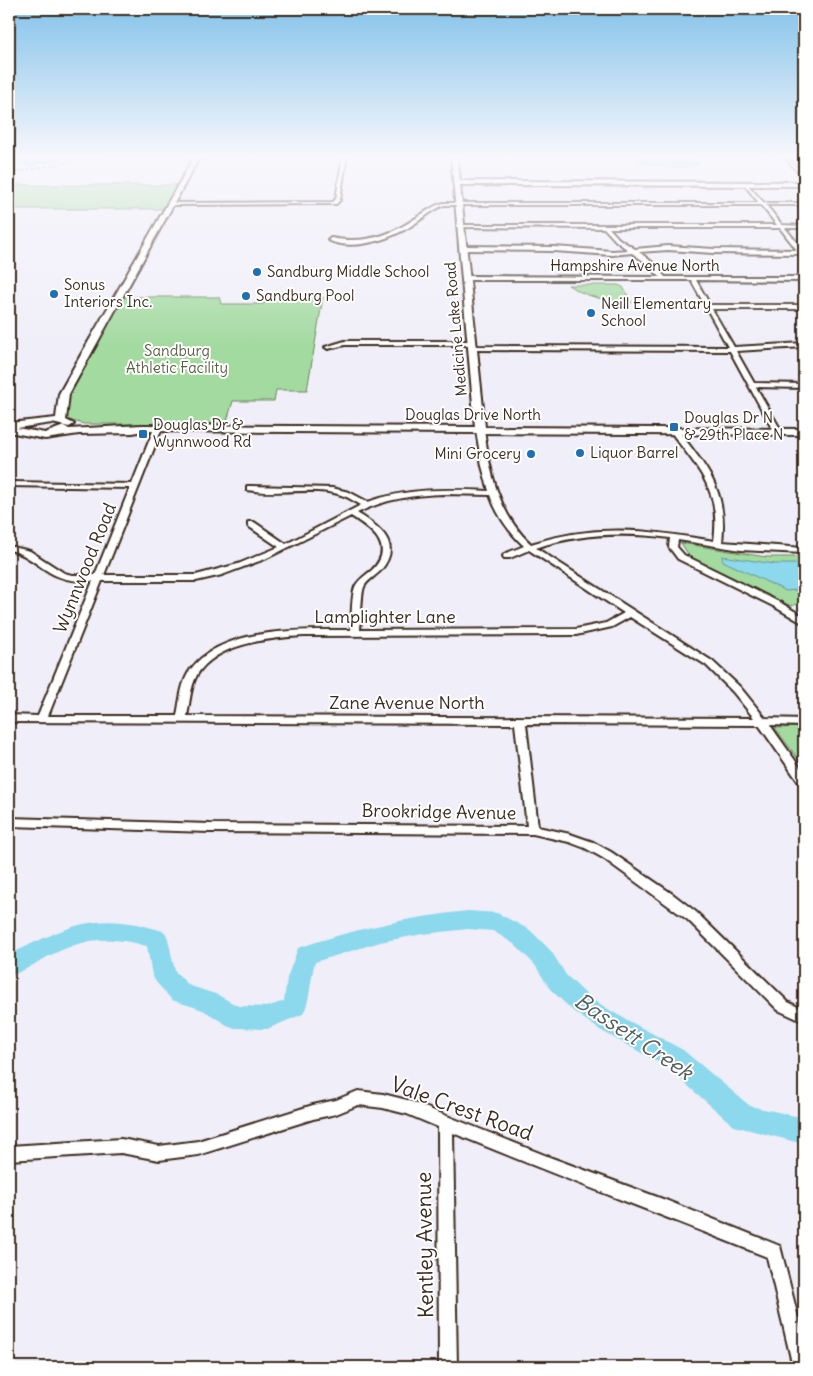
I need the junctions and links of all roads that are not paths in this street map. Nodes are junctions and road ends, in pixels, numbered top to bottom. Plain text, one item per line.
1 (162, 219) edge
2 (418, 219) edge
3 (461, 219) edge
4 (775, 219) edge
5 (462, 226) junction
6 (604, 226) junction
7 (781, 227) junction
8 (804, 227) edge
9 (331, 240) dead end
10 (464, 248) junction
11 (635, 251) junction
12 (803, 253) edge
13 (466, 278) junction
14 (664, 279) junction
15 (694, 279) junction
16 (804, 279) edge
17 (709, 307) junction
18 (804, 307) edge
19 (473, 345) junction
20 (804, 345) edge
21 (328, 347) dead end
22 (732, 349) junction
23 (752, 385) junction
24 (804, 386) edge
25 (64, 394) junction
26 (39, 422) junction
27 (62, 422) junction
28 (9, 426) edge
29 (142, 428) junction
30 (158, 428) junction
31 (9, 430) edge
32 (480, 430) junction
33 (675, 432) junction
34 (778, 432) junction
35 (804, 432) edge
36 (31, 434) junction
37 (56, 434) junction
38 (9, 484) edge
39 (135, 486) junction
40 (250, 488) dead end
41 (492, 493) junction
42 (367, 505) junction
43 (351, 513) junction
44 (250, 524) dead end
45 (674, 536) junction
46 (718, 544) junction
47 (284, 546) junction
48 (529, 547) junction
49 (9, 548) edge
50 (804, 551) edge
51 (508, 556) dead end
52 (98, 579) junction
53 (630, 613) junction
54 (804, 621) edge
55 (355, 633) junction
56 (9, 719) edge
57 (42, 719) junction
58 (181, 719) junction
59 (520, 721) junction
60 (762, 722) junction
61 (804, 722) edge
62 (804, 781) edge
63 (9, 822) edge
64 (533, 830) junction
65 (804, 1016) edge
66 (445, 1122) junction
67 (9, 1152) edge
68 (448, 1367) edge
69 (802, 1367) edge

1 - 25 street
2 - 9 street
3 - 5 street, Medicine Lake Road
4 - 7 street
5 - 6 street
5 - 10 street, Medicine Lake Road
6 - 7 street
6 - 11 street
7 - 8 street
7 - 12 street
10 - 11 street
10 - 13 street, Medicine Lake Road
11 - 12 street
11 - 14 street
13 - 14 street, Hampshire Avenue North
13 - 19 street, Medicine Lake Road
14 - 15 street, Hampshire Avenue North
15 - 16 street, Hampshire Avenue North
15 - 17 street
17 - 18 street
17 - 22 street
19 - 21 street
19 - 22 street
19 - 32 street, Medicine Lake Road
20 - 22 street
22 - 23 street
23 - 24 street
23 - 34 street
25 - 26 street
25 - 27 street
26 - 27 street, Douglas Drive North
26 - 28 street, Douglas Drive North
26 - 36 street
27 - 29 street, Douglas Drive North
27 - 37 street
29 - 30 street, Douglas Drive North
29 - 37 street, Douglas Drive North
30 - 32 street, Douglas Drive North
30 - 39 street, Wynnwood Road
31 - 36 street, Douglas Drive North
32 - 33 street, Douglas Drive North
32 - 41 street, Medicine Lake Road
33 - 34 street, Douglas Drive North
33 - 46 street
34 - 35 street, Douglas Drive North
36 - 37 street, Douglas Drive North
38 - 39 street
39 - 52 street, Wynnwood Road
40 - 42 street
41 - 42 street
41 - 48 street, Medicine Lake Road
42 - 43 street
43 - 47 street
43 - 55 street
44 - 47 street
45 - 46 street
45 - 48 street
45 - 54 street
46 - 50 street
47 - 52 street
48 - 51 street
48 - 53 street, Medicine Lake Road
49 - 52 street
52 - 57 street, Wynnwood Road
53 - 55 street, Lamplighter Lane
53 - 60 street, Medicine Lake Road
55 - 58 street, Lamplighter Lane
56 - 57 street, Zane Avenue North
57 - 58 street, Zane Avenue North
58 - 59 street, Zane Avenue North
59 - 60 street, Zane Avenue North
59 - 64 street
60 - 61 street, Zane Avenue North
60 - 62 street, Medicine Lake Road
63 - 64 street, Brookridge Avenue
64 - 65 street, Brookridge Avenue
66 - 67 street, Vale Crest Road
66 - 68 street, Kentley Avenue
66 - 69 street, Vale Crest Road

